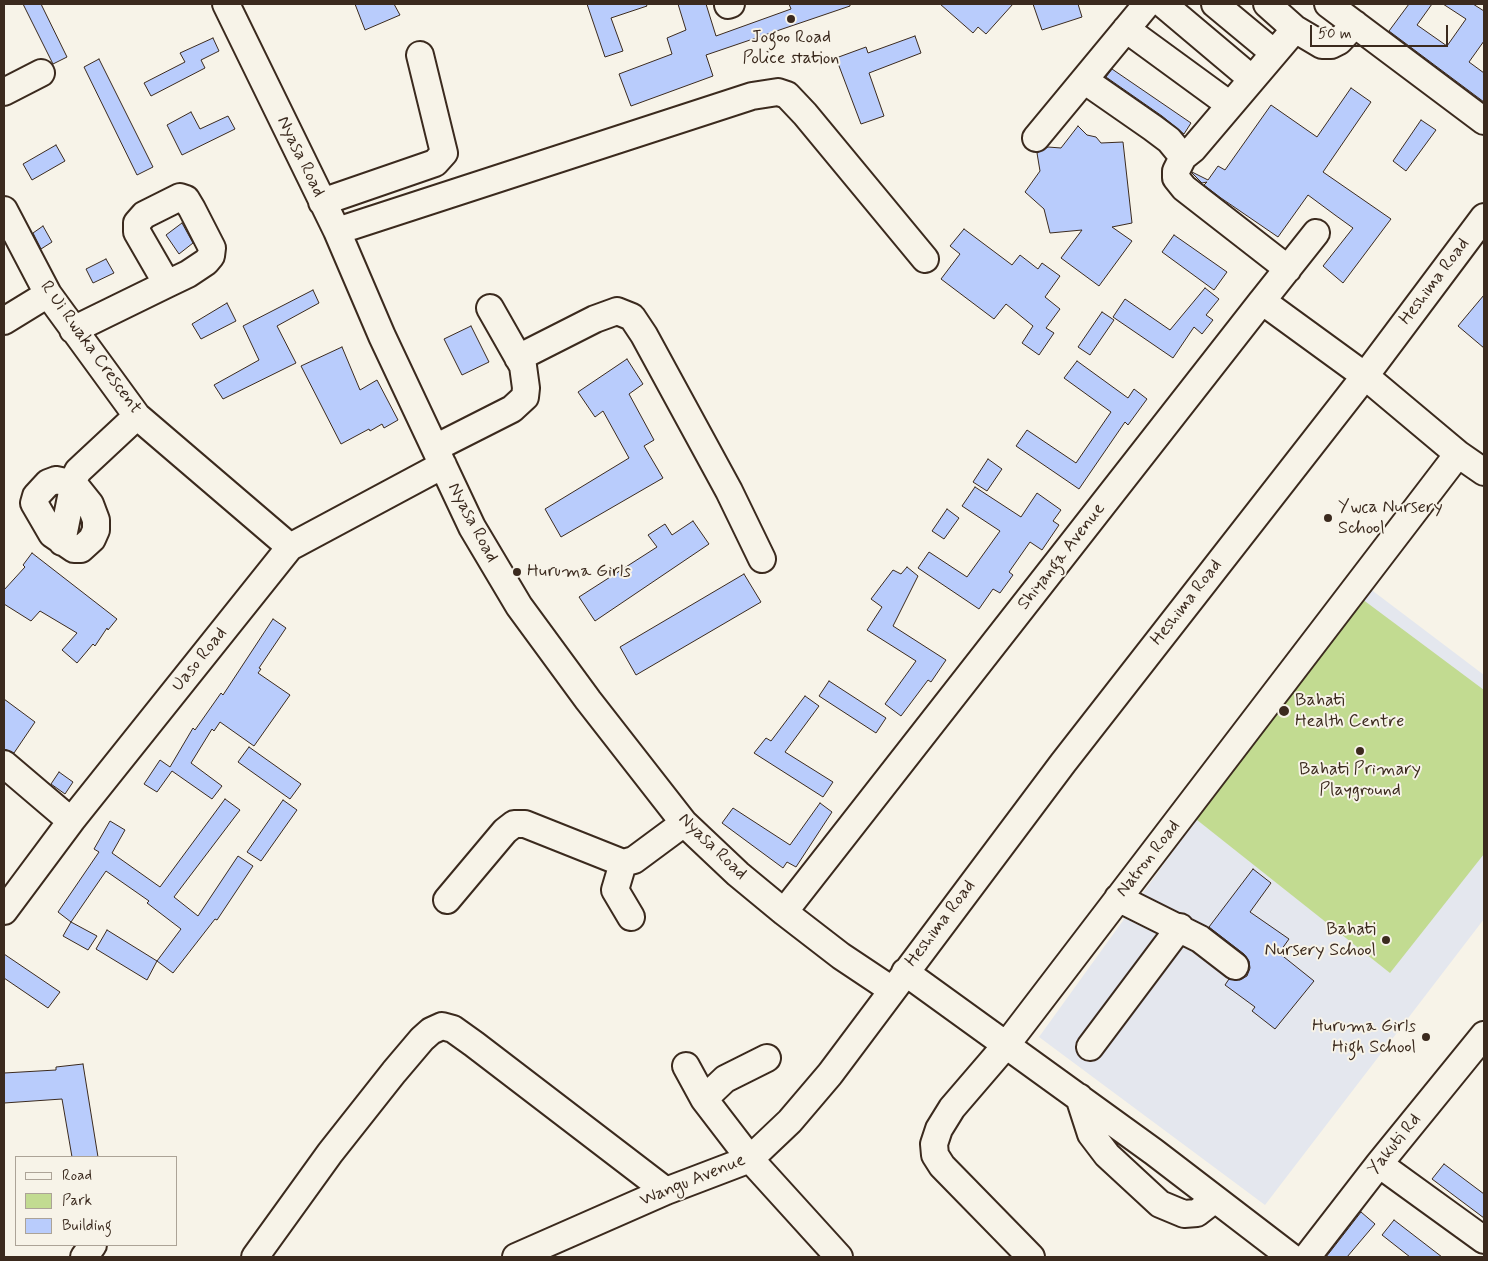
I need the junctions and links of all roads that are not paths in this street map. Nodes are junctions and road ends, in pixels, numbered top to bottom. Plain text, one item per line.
1 (226, 4) edge
2 (1146, 4) edge
3 (1163, 4) edge
4 (1215, 4) edge
5 (1267, 4) edge
6 (1328, 4) edge
7 (1355, 24) junction
8 (1126, 29) junction
9 (1296, 29) junction
10 (1274, 53) junction
11 (420, 54) dead end
12 (41, 73) dead end
13 (1252, 79) junction
14 (1084, 80) junction
15 (4, 92) edge
16 (1230, 105) junction
17 (1484, 121) edge
18 (1036, 138) dead end
19 (1183, 157) junction
20 (322, 202) junction
21 (4, 210) edge
22 (1483, 222) edge
23 (337, 231) junction
24 (1316, 233) dead end
25 (925, 259) dead end
26 (1288, 269) junction
27 (167, 284) dead end
28 (48, 294) junction
29 (1262, 301) junction
30 (490, 308) dead end
31 (4, 321) edge
32 (73, 330) junction
33 (518, 358) junction
34 (1365, 376) junction
35 (137, 416) junction
36 (1458, 454) junction
37 (439, 457) junction
38 (1484, 472) edge
39 (74, 484) junction
40 (290, 547) junction
41 (762, 559) dead end
42 (4, 764) edge
43 (71, 821) junction
44 (684, 823) junction
45 (623, 863) junction
46 (1118, 898) junction
47 (447, 900) dead end
48 (4, 911) edge
49 (784, 912) junction
50 (631, 917) dead end
51 (1180, 927) junction
52 (1235, 966) dead end
53 (898, 981) junction
54 (1483, 1040) edge
55 (1008, 1044) junction
56 (1090, 1047) dead end
57 (767, 1058) dead end
58 (686, 1066) dead end
59 (1079, 1097) junction
60 (704, 1100) junction
61 (750, 1158) junction
62 (1379, 1164) junction
63 (666, 1191) junction
64 (1216, 1199) junction
65 (1484, 1240) edge
66 (92, 1246) edge
67 (84, 1257) edge
68 (255, 1257) edge
69 (516, 1257) edge
70 (840, 1257) edge
71 (1031, 1257) edge
72 (1291, 1257) edge
73 (1308, 1257) edge

1 - 20 street, Nyasa Road
2 - 8 street
3 - 13 street
4 - 10 street
5 - 9 street
6 - 7 street
7 - 9 street
7 - 17 street
8 - 14 street
8 - 16 street
9 - 10 street
10 - 13 street
11 - 20 street
12 - 15 street
13 - 16 street
14 - 18 street
14 - 19 street
16 - 19 street
19 - 26 street
20 - 23 street, Nyasa Road
21 - 28 street, R Ui Rwaka Crescent
22 - 34 street, Heshima Road
23 - 25 street
23 - 37 street, Nyasa Road
24 - 26 street, Shiyanga Avenue
26 - 29 street, Shiyanga Avenue
27 - 32 street
28 - 31 street
28 - 32 street, R Ui Rwaka Crescent
29 - 34 street
29 - 49 street, Shiyanga Avenue
30 - 33 street, Uaso Road
32 - 35 street, R Ui Rwaka Crescent
33 - 37 street, Uaso Road
33 - 41 street
34 - 36 street
34 - 53 street, Heshima Road
35 - 39 street
35 - 40 street, R Ui Rwaka Crescent
36 - 38 street
36 - 46 street, Natron Road
37 - 40 street, Uaso Road
37 - 44 street, Nyasa Road
39 - 39 street
40 - 43 street, Uaso Road
42 - 43 street
43 - 48 street, Uaso Road
44 - 45 street
44 - 49 street, Nyasa Road
45 - 47 street
45 - 50 street
46 - 51 street
46 - 55 street, Natron Road
49 - 53 street, Nyasa Road
51 - 52 street
51 - 56 street
53 - 55 street, Nyasa Road
53 - 61 street, Wangu Avenue
54 - 62 street, Yakuti Rd
55 - 59 street, Nyasa Road
55 - 71 street, Natron Road
57 - 60 street
58 - 60 street
59 - 64 street, Nyasa Road
59 - 64 street
60 - 61 street
61 - 63 street, Wangu Avenue
61 - 70 street
62 - 65 street
62 - 73 street, Yakuti Rd
63 - 68 street
63 - 69 street, Wangu Avenue
64 - 72 street, Nyasa Road
66 - 67 street

